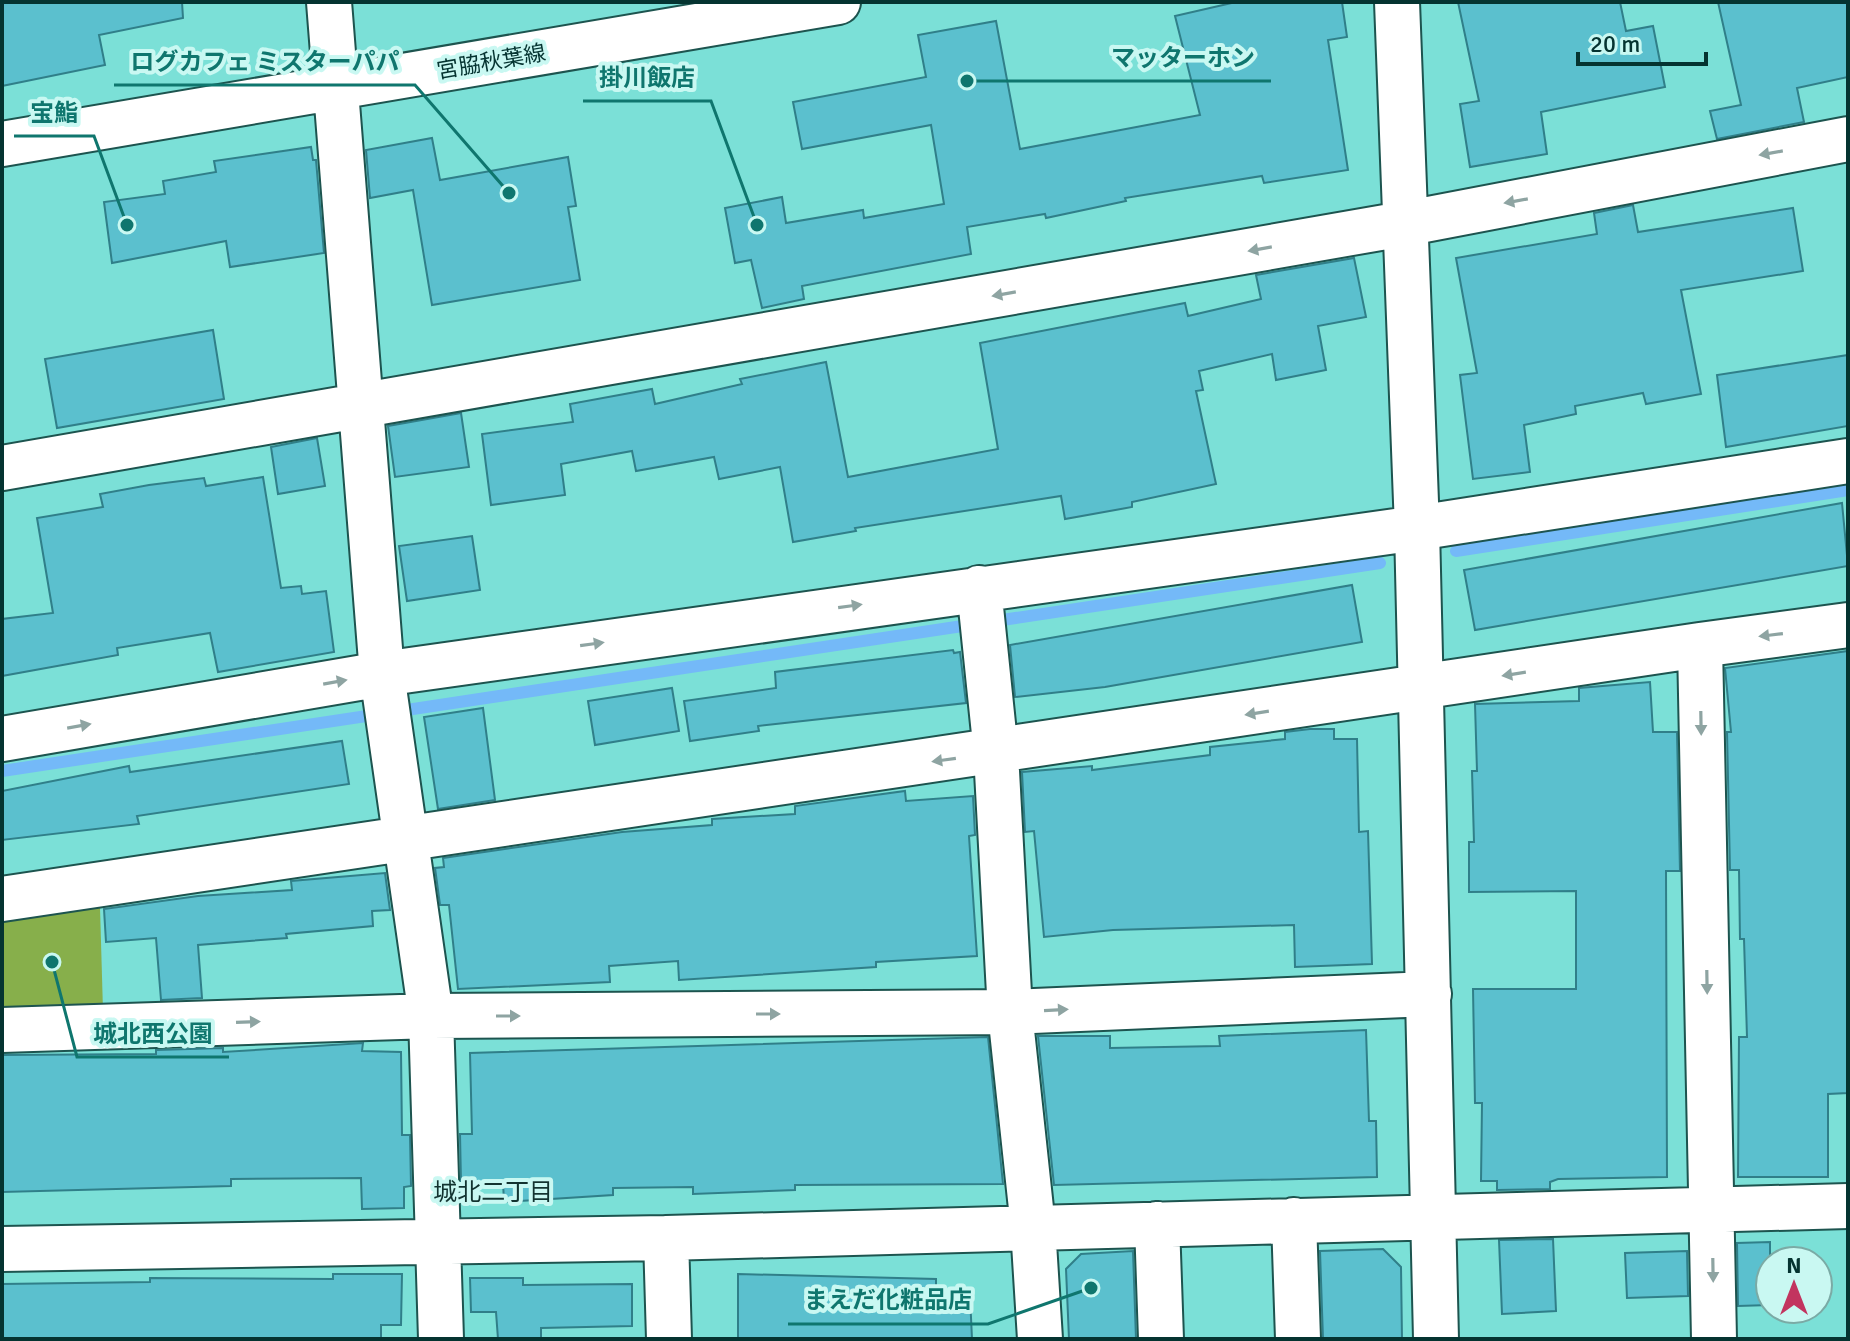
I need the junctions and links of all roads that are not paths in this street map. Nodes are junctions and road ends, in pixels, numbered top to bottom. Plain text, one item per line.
1 (329, 2) edge
2 (838, 2) edge
3 (1397, 2) edge
4 (338, 87) junction
5 (1848, 139) edge
6 (2, 144) edge
7 (1403, 224) junction
8 (363, 406) junction
9 (1848, 461) edge
10 (2, 468) edge
11 (1417, 528) junction
12 (979, 588) junction
13 (1848, 625) edge
14 (1700, 645) junction
15 (1421, 688) junction
16 (384, 695) junction
17 (2, 739) edge
18 (996, 753) junction
19 (405, 839) junction
20 (2, 899) edge
21 (1429, 994) junction
22 (1010, 1012) junction
23 (431, 1016) junction
24 (2, 1030) edge
25 (1848, 1206) edge
26 (1713, 1209) junction
27 (1433, 1217) junction
28 (1294, 1220) junction
29 (1157, 1224) junction
30 (1033, 1227) junction
31 (666, 1238) junction
32 (439, 1242) junction
33 (2, 1249) edge
34 (441, 1339) edge
35 (669, 1339) edge
36 (1040, 1339) edge
37 (1161, 1339) edge
38 (1298, 1339) edge
39 (1436, 1339) edge
40 (1714, 1339) edge

1 - 4 street
2 - 4 street, 宮脇秋葉線
3 - 7 street
4 - 6 street, 宮脇秋葉線
4 - 8 street
5 -> 7 street
7 -> 8 street
7 - 11 street
8 - 10 street
8 - 16 street
9 - 11 street
11 - 12 street
11 - 15 street
16 -> 12 street
12 - 18 street
13 -> 14 street
14 -> 15 street
14 -> 26 street
15 -> 18 street
15 - 21 street
17 -> 16 street
16 - 19 street
18 -> 19 street
18 - 22 street
19 - 20 street
19 - 23 street
22 -> 21 street
21 - 27 street
23 -> 22 street
22 - 30 street
24 -> 23 street
23 - 32 street
25 - 26 street
26 - 27 street
26 -> 40 street
27 - 28 street
27 - 39 street
28 - 29 street
28 - 38 street
29 - 30 street
29 - 37 street
30 - 31 street
30 - 36 street
31 - 32 street
31 - 35 street
32 - 33 street
32 - 34 street

